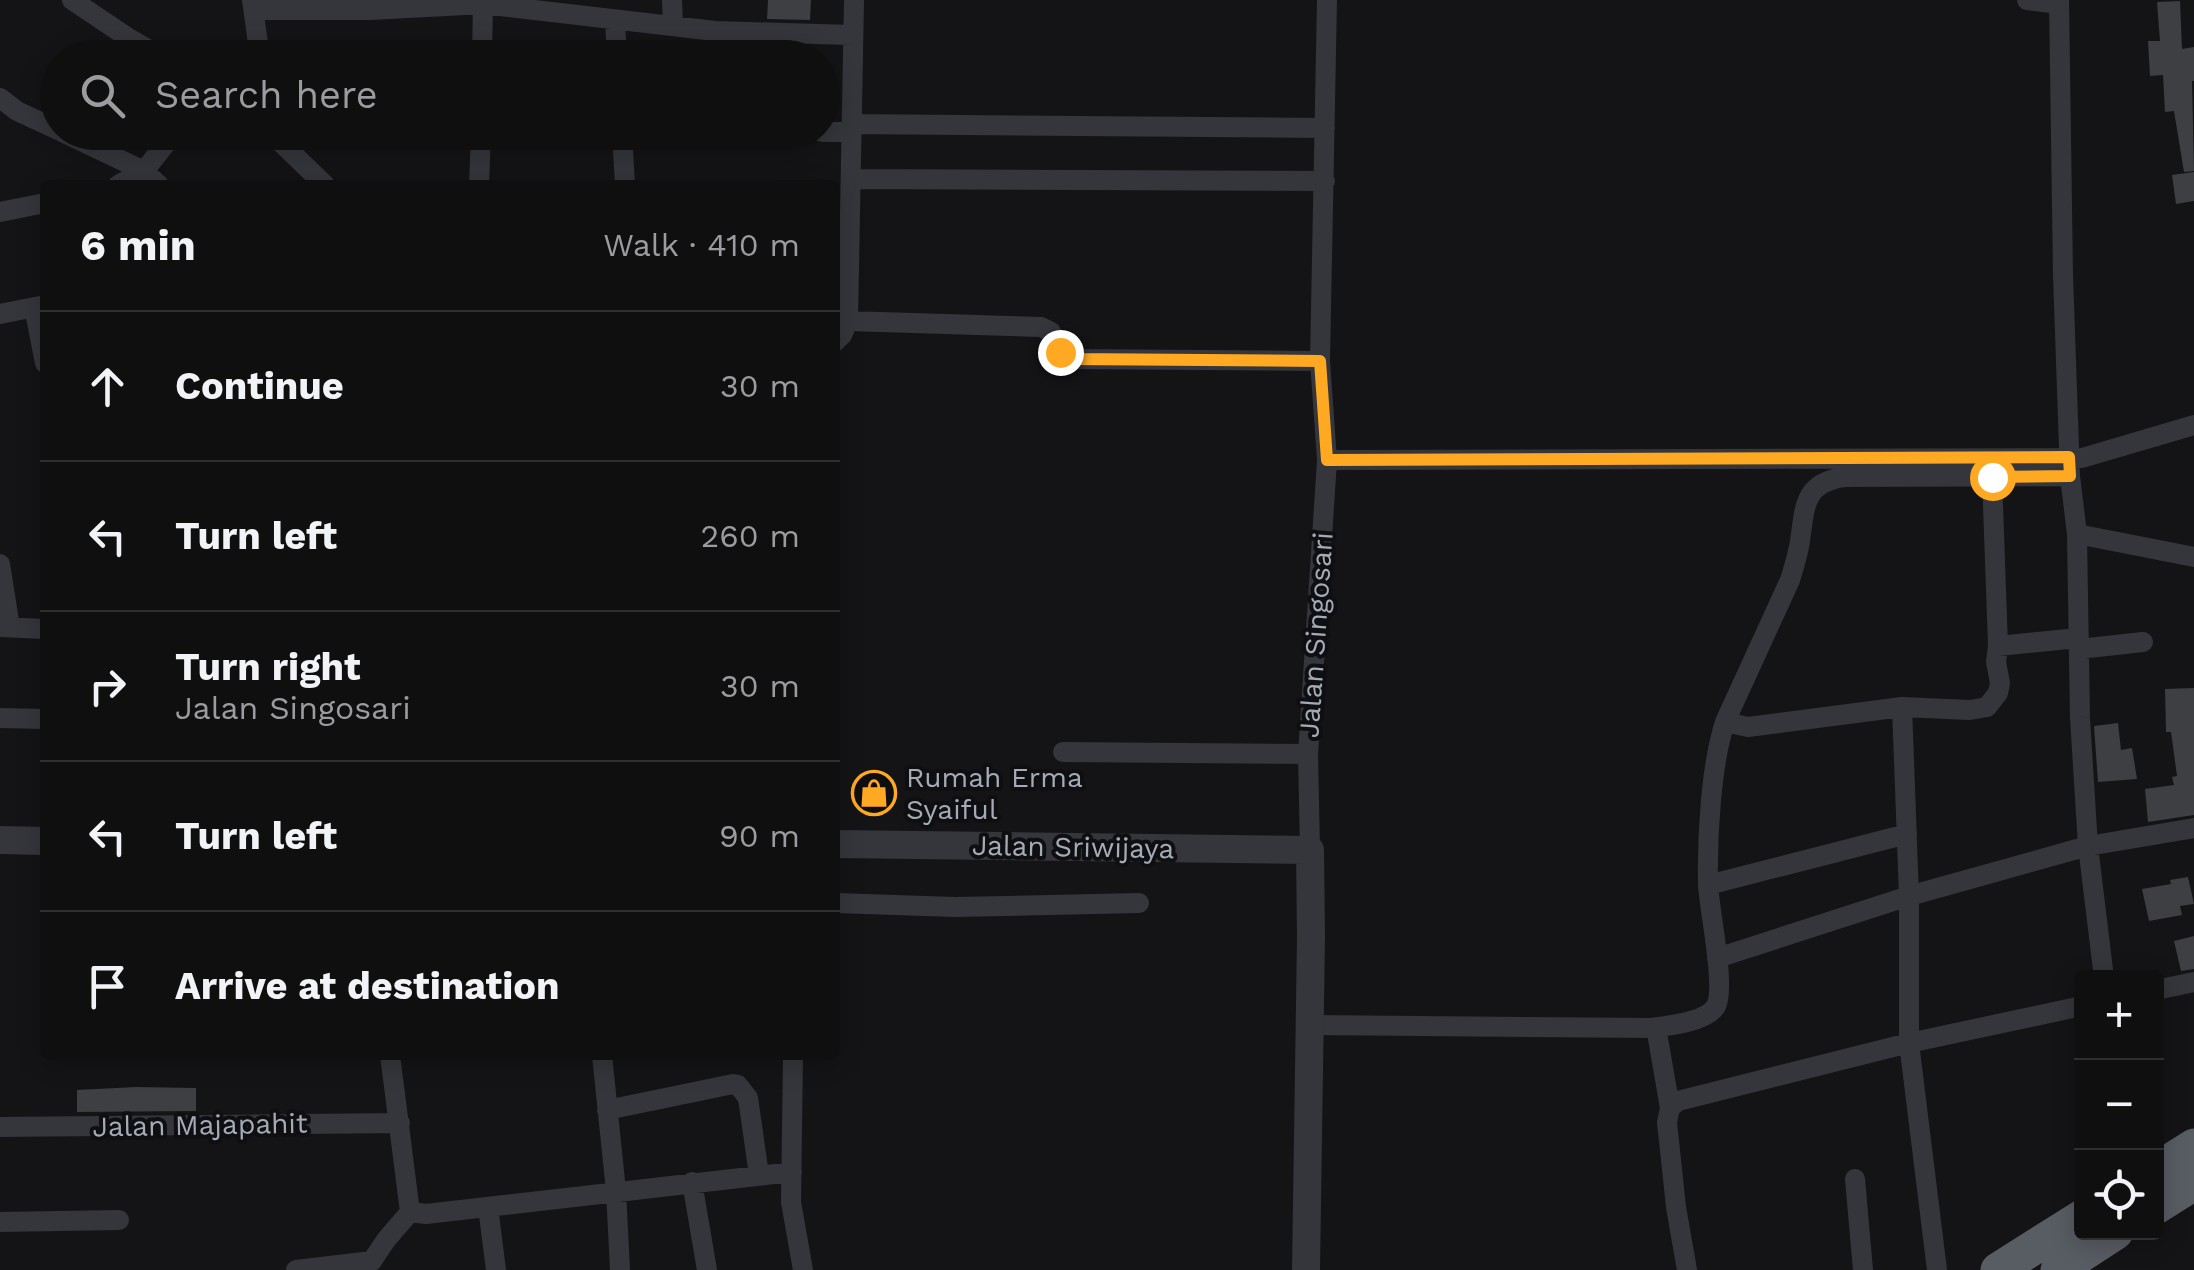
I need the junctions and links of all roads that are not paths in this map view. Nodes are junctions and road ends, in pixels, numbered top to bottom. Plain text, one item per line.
1 (72, 0) edge
2 (672, 0) edge
3 (854, 0) edge
4 (1328, 0) edge
5 (2027, 0) edge
6 (483, 2) edge
7 (2059, 2) edge
8 (253, 5) edge
9 (615, 20) junction
10 (673, 26) junction
11 (852, 35) junction
12 (130, 40) edge
13 (258, 40) edge
14 (482, 40) edge
15 (617, 40) edge
16 (1, 101) edge
17 (40, 122) edge
18 (852, 128) junction
19 (1325, 128) junction
20 (840, 130) edge
21 (96, 150) edge
22 (166, 150) edge
23 (289, 150) edge
24 (480, 150) edge
25 (623, 150) edge
26 (152, 178) edge
27 (851, 178) junction
28 (320, 180) edge
29 (479, 180) edge
30 (624, 180) edge
31 (1325, 181) junction
32 (40, 205) edge
33 (0, 212) edge
34 (40, 306) edge
35 (0, 314) edge
36 (848, 321) junction
37 (840, 337) edge
38 (1320, 361) junction
39 (2194, 425) edge
40 (1327, 460) junction
41 (2070, 467) junction
42 (1992, 477) junction
43 (2077, 534) junction
44 (2194, 557) edge
45 (0, 564) edge
46 (5, 627) edge
47 (40, 630) edge
48 (2144, 642) dead end
49 (2079, 643) junction
50 (1998, 646) junction
51 (1902, 707) junction
52 (0, 718) edge
53 (40, 719) edge
54 (1725, 722) junction
55 (1063, 752) dead end
56 (1308, 754) junction
57 (2194, 828) edge
58 (1907, 834) junction
59 (0, 840) edge
60 (40, 841) edge
61 (840, 844) edge
62 (2088, 846) junction
63 (1310, 850) junction
64 (1708, 885) junction
65 (1910, 896) junction
66 (1139, 903) dead end
67 (840, 904) edge
68 (1717, 958) junction
69 (2103, 970) edge
70 (2194, 982) edge
71 (2164, 988) edge
72 (2074, 1008) edge
73 (1310, 1025) junction
74 (1656, 1027) junction
75 (1908, 1043) junction
76 (391, 1060) edge
77 (602, 1060) edge
78 (793, 1060) edge
79 (1670, 1108) junction
80 (607, 1110) junction
81 (400, 1123) junction
82 (0, 1127) edge
83 (2194, 1146) edge
84 (2164, 1165) edge
85 (792, 1172) junction
86 (759, 1175) junction
87 (1854, 1180) dead end
88 (692, 1182) junction
89 (2194, 1183) edge
90 (616, 1191) junction
91 (2164, 1202) edge
92 (488, 1207) junction
93 (410, 1212) junction
94 (119, 1220) dead end
95 (0, 1222) edge
96 (2074, 1222) edge
97 (2104, 1240) edge
98 (373, 1266) edge
99 (296, 1270) edge
100 (496, 1270) edge
101 (620, 1270) edge
102 (707, 1270) edge
103 (803, 1270) edge
104 (1306, 1270) edge
105 (1687, 1270) edge
106 (1862, 1270) edge
107 (1938, 1270) edge
108 (1998, 1270) edge
109 (2058, 1270) edge

1 - 12 street
2 - 10 street
3 - 11 street
4 - 19 street, Jalan Singosari
5 - 7 street
6 - 8 street
6 - 9 street
6 - 14 street
7 - 41 street
8 - 13 street
9 - 10 street
9 - 15 street
10 - 11 street
11 - 18 street
16 - 17 street
18 - 19 street
18 - 20 street
18 - 27 street
19 - 31 street, Jalan Singosari
21 - 26 street
22 - 26 street
23 - 28 street
24 - 29 street
25 - 30 street
27 - 31 street
27 - 36 street
31 - 38 street, Jalan Singosari
32 - 33 street
34 - 35 street
36 - 37 street
36 - 38 street
38 - 40 street, Jalan Singosari
39 - 41 street
40 - 41 street
40 - 56 street, Jalan Singosari
41 - 42 street
41 - 43 street
42 - 50 street
42 - 54 street
43 - 44 street
43 - 49 street
45 - 46 street
46 - 47 street
48 - 49 street
49 - 50 street
49 - 62 street
50 - 51 street
51 - 54 street
51 - 58 street
52 - 53 street
54 - 64 street
55 - 56 street
56 - 63 street, Jalan Singosari
57 - 62 street
58 - 64 street
58 - 65 street
59 - 60 street
61 - 63 street, Jalan Sriwijaya
62 - 65 street
62 - 69 street
63 - 73 street, Jalan Singosari
64 - 68 street
65 - 68 street
65 - 75 street
66 - 67 street
68 - 74 street
70 - 71 street
72 - 75 street
73 - 74 street
73 - 104 street, Jalan Singosari
74 - 79 street
75 - 79 street
75 - 107 street
76 - 81 street
77 - 80 street
78 - 85 street
79 - 105 street
80 - 86 street
80 - 90 street
81 - 82 street, Jalan Majapahit
81 - 93 street
83 - 84 highway
85 - 86 street
85 - 103 street
86 - 88 street
87 - 106 street
88 - 90 street
88 - 102 street
89 - 91 highway
90 - 92 street
90 - 101 street
92 - 93 street
92 - 100 street
93 - 98 street
94 - 95 street
96 - 108 highway
97 - 109 highway
98 - 99 street

